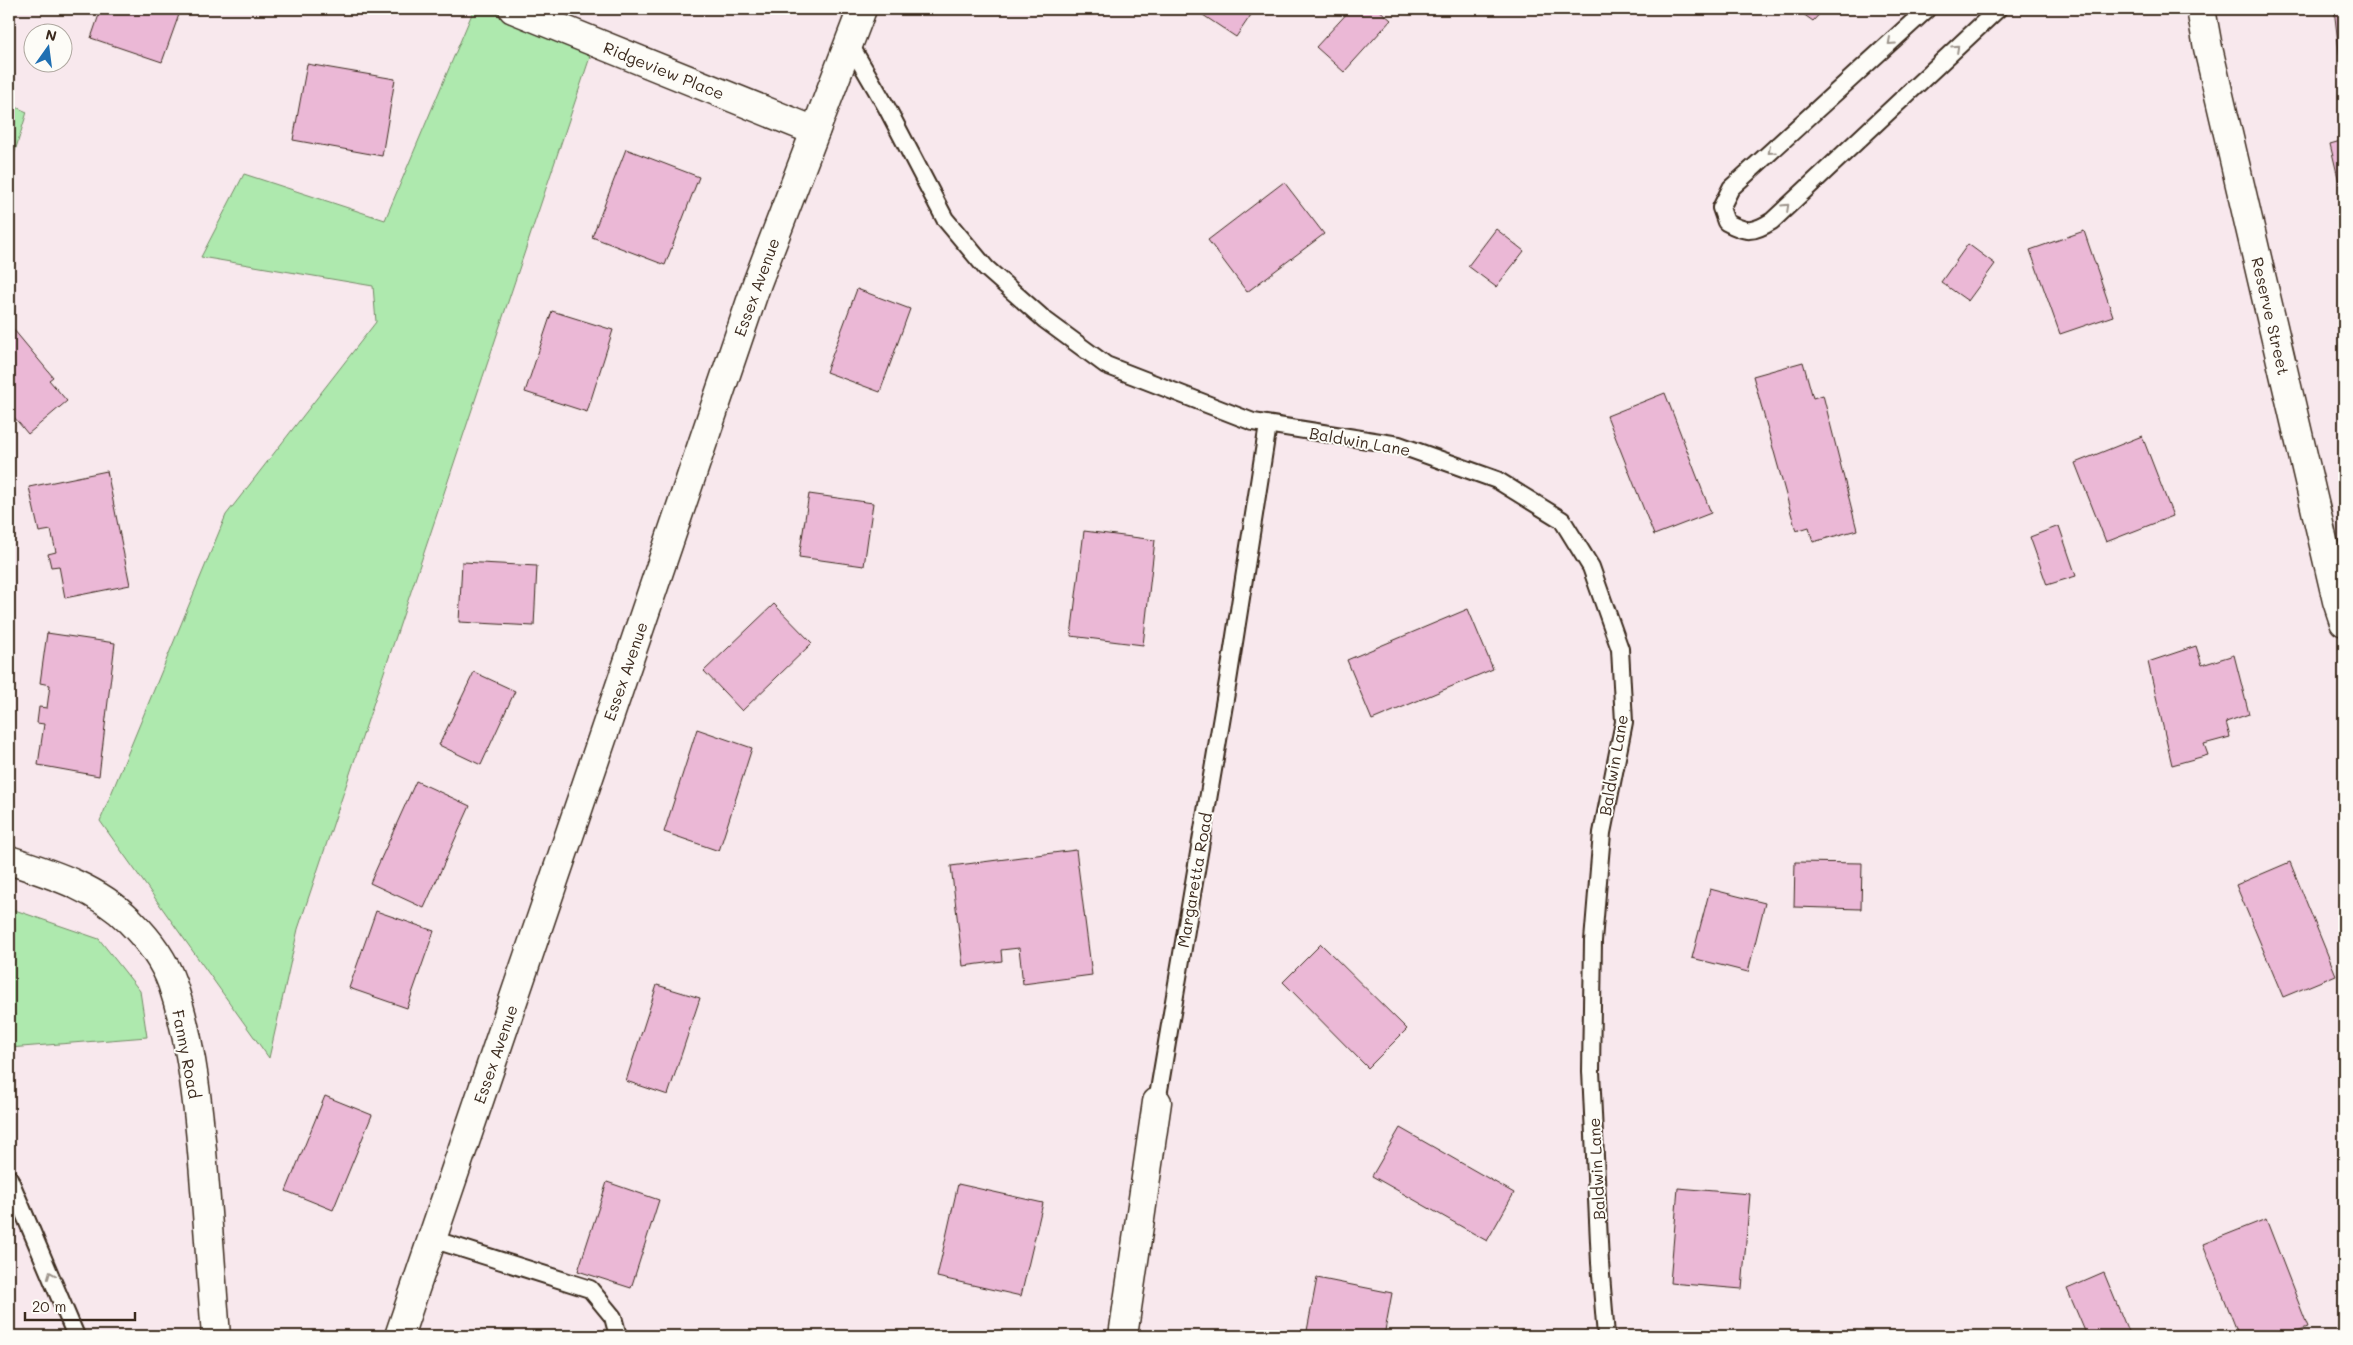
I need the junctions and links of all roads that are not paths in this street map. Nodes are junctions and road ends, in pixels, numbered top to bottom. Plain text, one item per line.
1 (513, 9) edge
2 (862, 9) edge
3 (1928, 9) edge
4 (1998, 9) edge
5 (2201, 9) edge
6 (848, 41) junction
7 (814, 131) junction
8 (1268, 425) junction
9 (2342, 607) edge
10 (9, 860) edge
11 (1156, 1102) joint
12 (9, 1178) edge
13 (432, 1239) junction
14 (76, 1336) edge
15 (216, 1336) edge
16 (399, 1336) edge
17 (618, 1336) edge
18 (1123, 1336) edge
19 (1606, 1336) edge

1 - 7 street, Ridgeview Place
2 - 6 street, Essex Avenue
3 -> 4 lane
5 - 9 street, Reserve Street
6 - 7 street, Essex Avenue
6 - 8 lane, Baldwin Lane
7 - 13 street, Essex Avenue
8 - 11 lane, Margaretta Road
8 - 19 lane, Baldwin Lane
10 - 15 street, Fanny Road
11 - 18 street, Margaretta Road
14 -> 12 lane
13 - 16 street, Essex Avenue
13 - 17 lane

